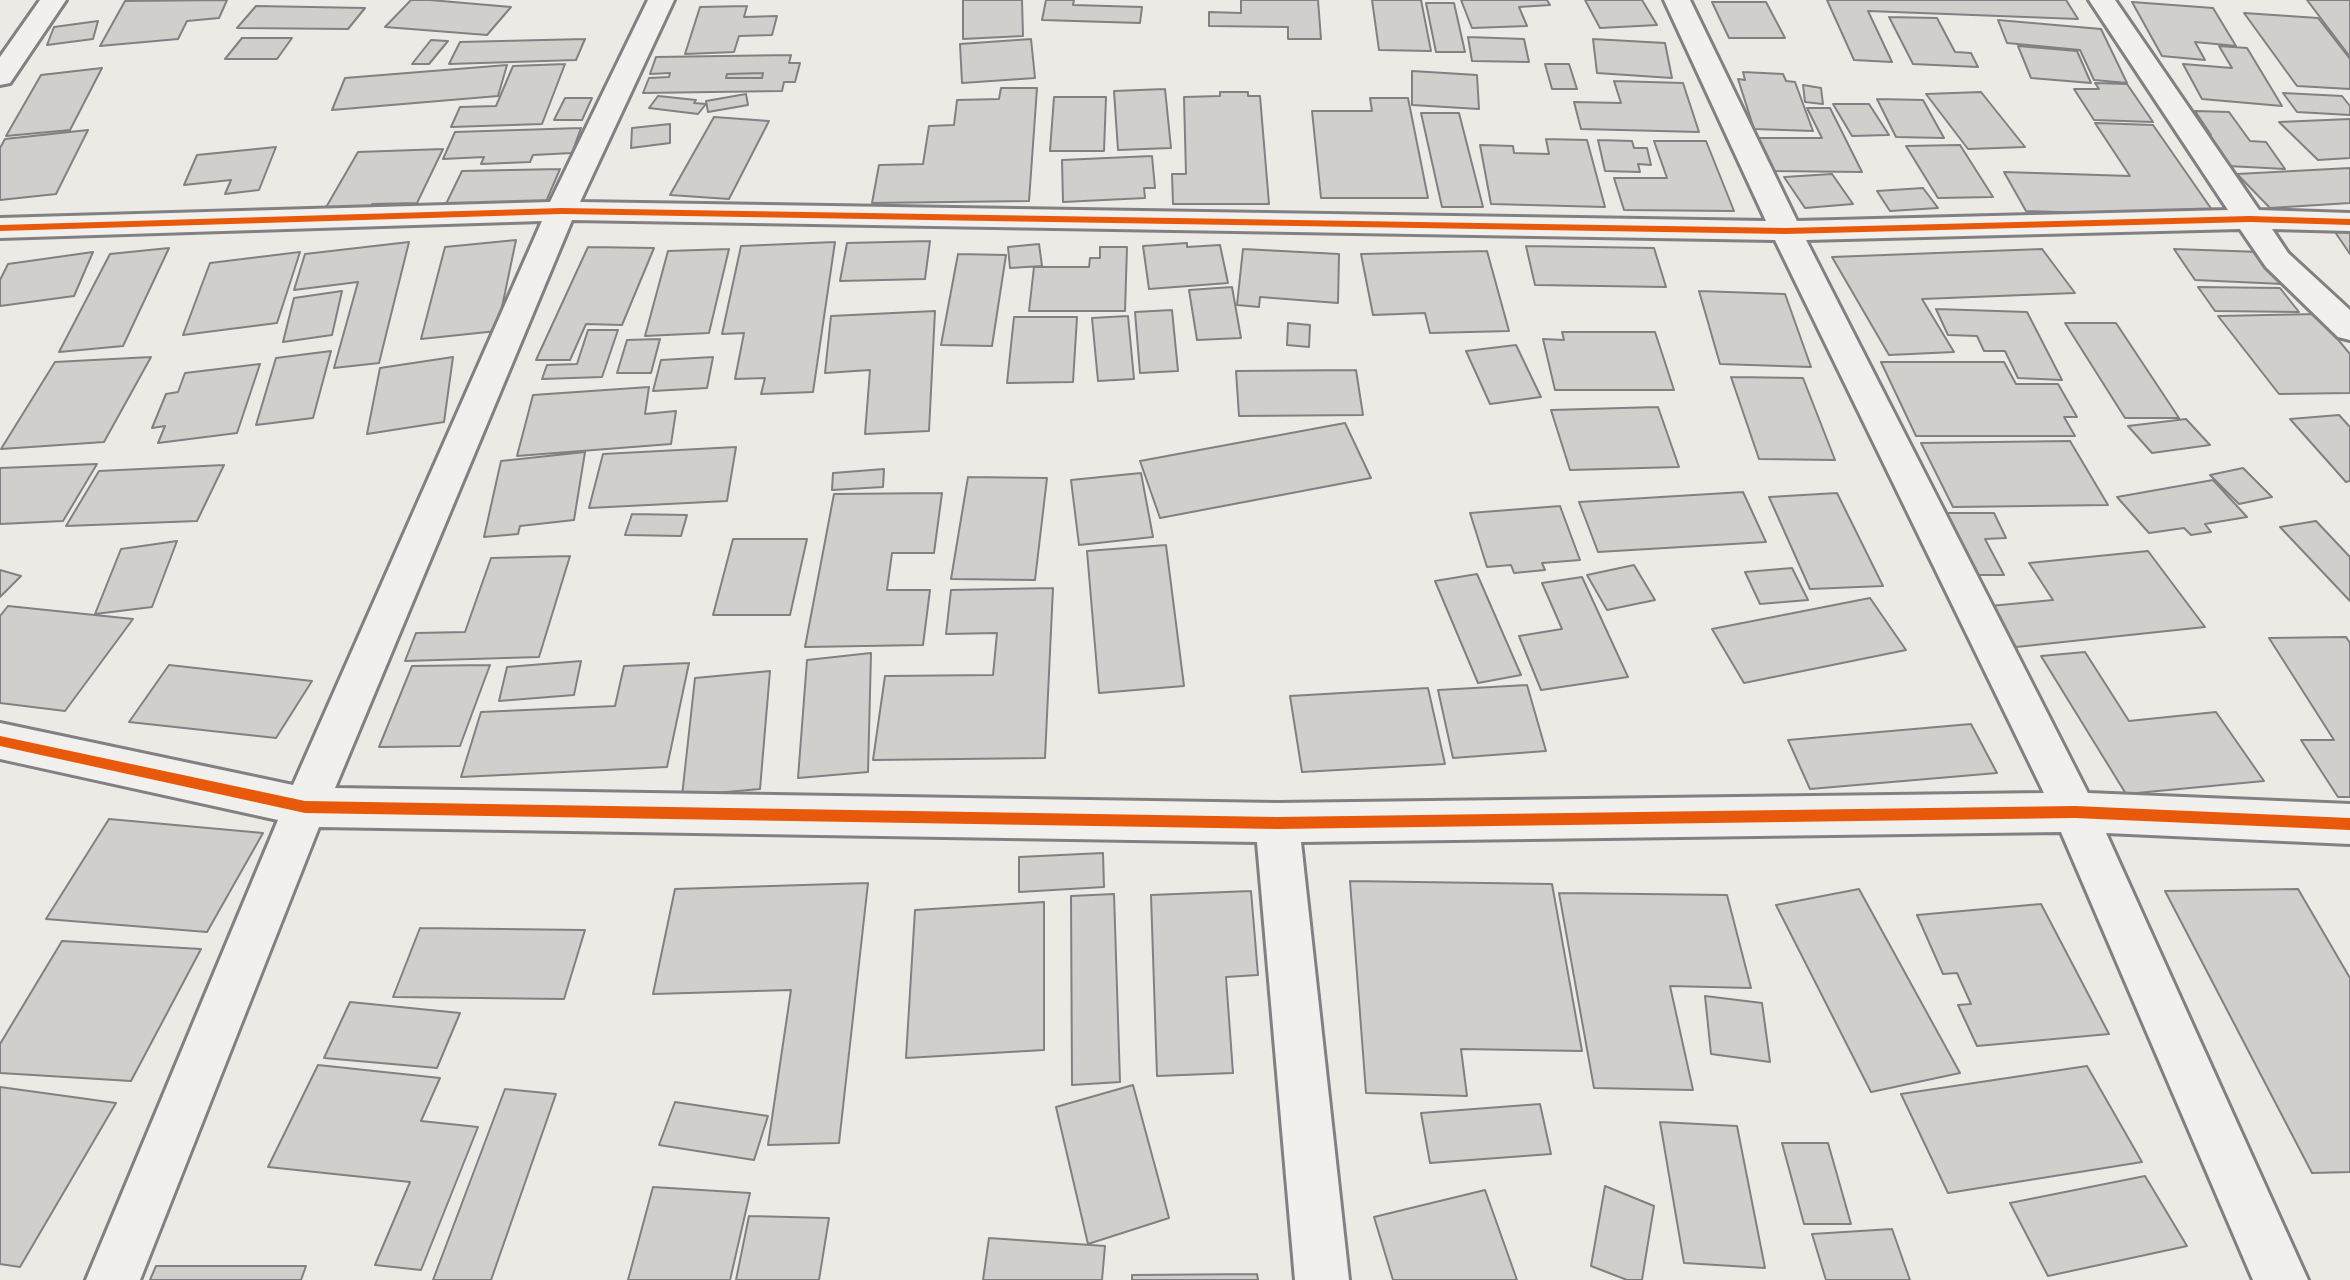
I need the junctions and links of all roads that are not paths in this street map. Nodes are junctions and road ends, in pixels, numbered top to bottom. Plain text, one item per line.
1 (53, 0) edge
2 (661, 0) edge
3 (1677, 0) edge
4 (2102, 0) edge
5 (0, 77) edge
6 (561, 211) junction
7 (2250, 219) junction
8 (2350, 222) edge
9 (0, 228) edge
10 (1786, 231) junction
11 (2350, 329) edge
12 (0, 741) edge
13 (305, 807) junction
14 (2075, 812) junction
15 (1277, 823) junction
16 (2350, 824) edge
17 (113, 1280) edge
18 (1322, 1280) edge
19 (2281, 1280) edge

1 - 5 street
2 - 6 street
3 - 10 street
4 - 7 street
6 - 9 street
6 - 10 street
6 - 13 street
7 - 8 street
7 - 10 street
7 - 11 street
10 - 14 street
12 - 13 street
13 - 15 street
13 - 17 street
14 - 15 street
14 - 16 street
14 - 19 street
15 - 18 street

